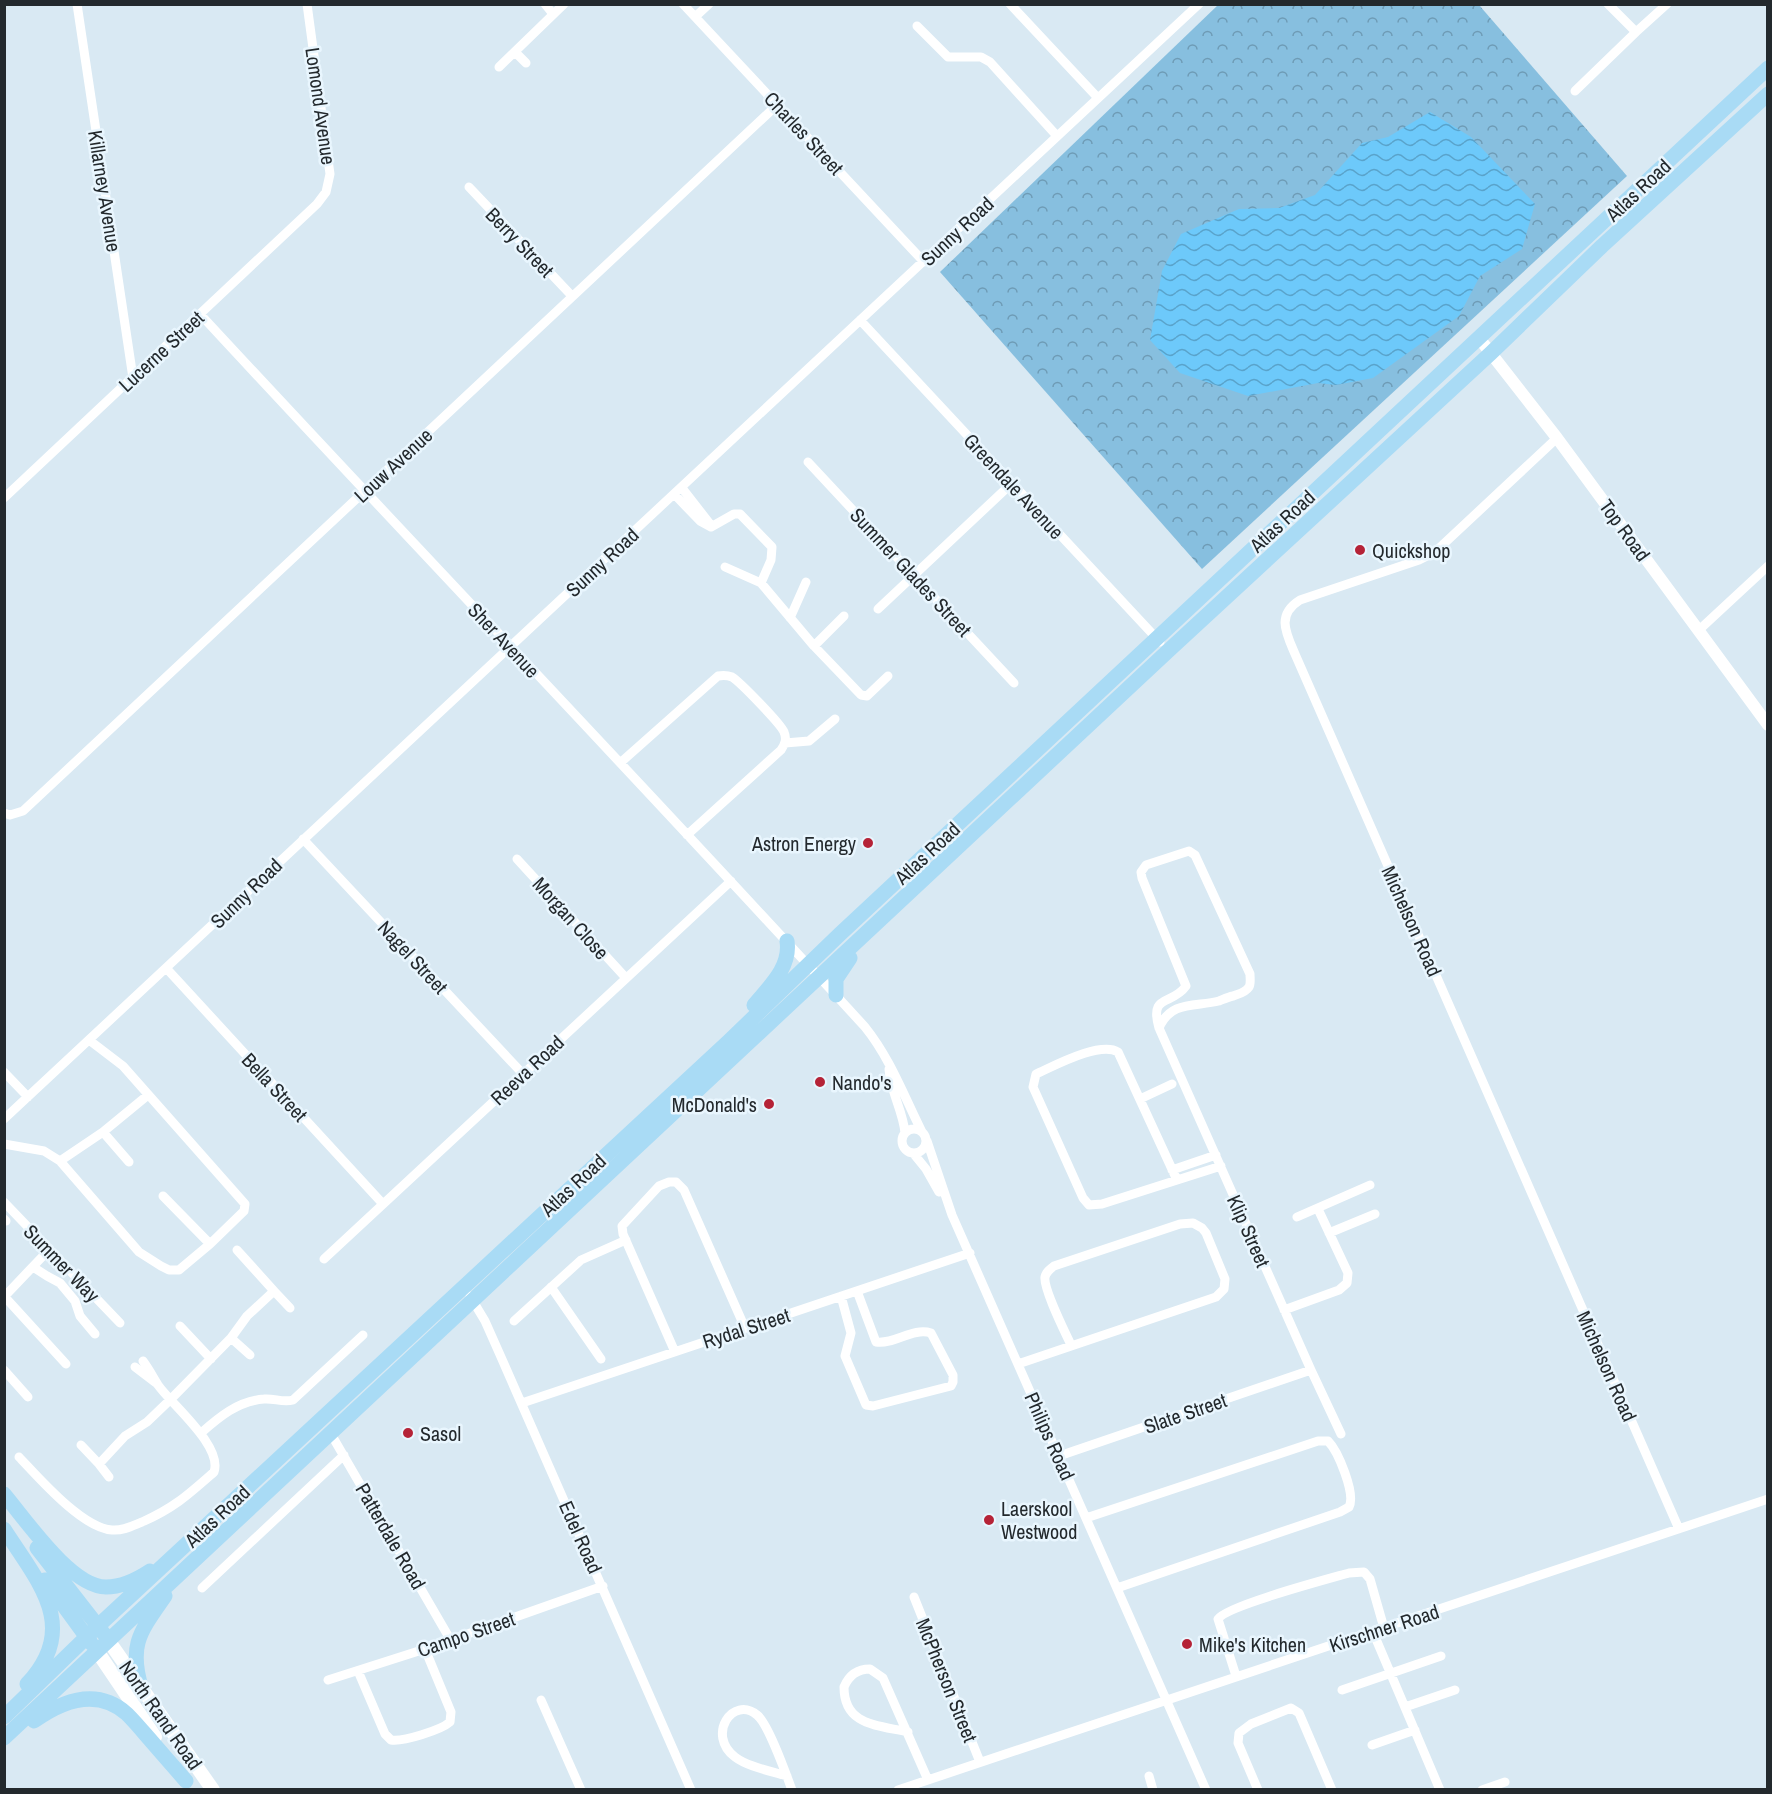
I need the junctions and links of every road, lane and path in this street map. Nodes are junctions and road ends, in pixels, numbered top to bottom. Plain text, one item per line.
1 (76, 4) edge
2 (307, 4) edge
3 (545, 4) edge
4 (564, 4) edge
5 (683, 4) edge
6 (709, 4) edge
7 (1010, 4) edge
8 (1608, 4) edge
9 (1667, 4) edge
10 (1199, 5) edge
11 (553, 14) junction
12 (695, 17) junction
13 (917, 26) dead end
14 (1636, 32) junction
15 (515, 52) junction
16 (526, 63) dead end
17 (499, 67) dead end
18 (1767, 68) edge
19 (1575, 91) dead end
20 (1767, 93) edge
21 (1098, 98) junction
22 (777, 105) junction
23 (1058, 136) junction
24 (469, 187) dead end
25 (317, 204) joint
26 (924, 262) junction
27 (572, 296) junction
28 (200, 314) junction
29 (860, 320) junction
30 (1479, 338) junction
31 (1491, 353) junction
32 (133, 378) junction
33 (1557, 438) junction
34 (808, 462) dead end
35 (1011, 484) junction
36 (365, 492) junction
37 (679, 492) junction
38 (4, 498) edge
39 (1767, 566) edge
40 (725, 567) dead end
41 (914, 576) junction
42 (806, 582) dead end
43 (761, 583) junction
44 (878, 609) dead end
45 (844, 616) dead end
46 (790, 618) junction
47 (1699, 630) junction
48 (1156, 639) junction
49 (511, 646) junction
50 (814, 646) junction
51 (1168, 651) junction
52 (888, 676) dead end
53 (1014, 683) dead end
54 (835, 719) dead end
55 (1767, 725) edge
56 (785, 743) junction
57 (620, 763) junction
58 (4, 813) edge
59 (687, 836) junction
60 (303, 839) junction
61 (517, 859) dead end
62 (731, 881) junction
63 (877, 923) junction
64 (787, 941) junction
65 (167, 969) junction
66 (814, 970) junction
67 (626, 978) junction
68 (836, 995) junction
69 (1159, 1028) junction
70 (89, 1040) junction
71 (728, 1042) junction
72 (889, 1066) junction
73 (4, 1072) edge
74 (523, 1074) junction
75 (1172, 1084) dead end
76 (148, 1095) junction
77 (28, 1097) junction
78 (1140, 1099) junction
79 (4, 1119) edge
80 (103, 1132) junction
81 (922, 1132) junction
82 (905, 1133) junction
83 (927, 1141) junction
84 (4, 1144) edge
85 (913, 1153) junction
86 (1216, 1155) junction
87 (60, 1161) junction
88 (129, 1162) dead end
89 (1221, 1166) junction
90 (1172, 1170) junction
91 (1176, 1180) junction
92 (1370, 1185) dead end
93 (163, 1196) dead end
94 (4, 1202) edge
95 (383, 1204) junction
96 (1318, 1209) junction
97 (1375, 1214) dead end
98 (952, 1215) junction
99 (1297, 1217) dead end
100 (1329, 1233) junction
101 (626, 1240) junction
102 (210, 1244) junction
103 (237, 1250) dead end
104 (970, 1253) junction
105 (42, 1257) dead end
106 (324, 1259) dead end
107 (33, 1267) junction
108 (464, 1287) junction
109 (551, 1287) junction
110 (274, 1291) junction
111 (857, 1291) junction
112 (5, 1296) edge
113 (841, 1296) junction
114 (473, 1300) junction
115 (290, 1308) dead end
116 (1284, 1310) junction
117 (514, 1320) dead end
118 (120, 1323) dead end
119 (180, 1326) dead end
120 (745, 1328) junction
121 (95, 1334) dead end
122 (363, 1335) dead end
123 (231, 1338) junction
124 (1071, 1345) junction
125 (675, 1352) junction
126 (250, 1355) dead end
127 (211, 1359) junction
128 (601, 1359) dead end
129 (66, 1364) dead end
130 (139, 1364) dead end
131 (1018, 1364) junction
132 (4, 1370) edge
133 (1311, 1370) junction
134 (28, 1397) dead end
135 (171, 1399) junction
136 (522, 1403) junction
137 (201, 1433) junction
138 (331, 1434) junction
139 (1341, 1434) dead end
140 (81, 1445) dead end
141 (344, 1455) junction
142 (1059, 1456) junction
143 (19, 1457) dead end
144 (99, 1464) junction
145 (109, 1477) dead end
146 (4, 1494) edge
147 (1767, 1499) edge
148 (4, 1506) edge
149 (1086, 1518) junction
150 (4, 1524) edge
151 (4, 1529) edge
152 (1679, 1529) junction
153 (177, 1553) junction
154 (183, 1569) junction
155 (603, 1586) junction
156 (202, 1588) dead end
157 (1117, 1588) junction
158 (914, 1597) dead end
159 (1383, 1628) junction
160 (93, 1632) junction
161 (1373, 1632) junction
162 (450, 1640) junction
163 (103, 1645) junction
164 (425, 1648) junction
165 (1441, 1656) dead end
166 (358, 1671) junction
167 (1391, 1673) junction
168 (1236, 1676) junction
169 (328, 1680) dead end
170 (142, 1690) junction
171 (1342, 1690) dead end
172 (1455, 1690) dead end
173 (1167, 1699) junction
174 (542, 1700) dead end
175 (1405, 1707) junction
176 (4, 1708) edge
177 (4, 1717) edge
178 (1415, 1730) junction
179 (908, 1732) junction
180 (4, 1740) edge
181 (1372, 1745) dead end
182 (980, 1762) junction
183 (787, 1776) junction
184 (1149, 1776) dead end
185 (928, 1780) junction
186 (1506, 1782) dead end
187 (190, 1785) edge
188 (213, 1790) edge
189 (581, 1790) edge
190 (691, 1790) edge
191 (792, 1790) edge
192 (898, 1790) edge
193 (1153, 1790) edge
194 (1206, 1790) edge
195 (1258, 1790) edge
196 (1332, 1790) edge
197 (1440, 1790) edge
198 (1482, 1790) edge

1 - 32 street, Killarney Avenue
2 - 25 street, Lomond Avenue
3 - 11 street
4 - 11 street
5 - 12 street, Charles Street
6 - 12 street
7 - 21 street
8 - 14 street
9 - 14 street
10 - 21 street, Sunny Road
11 - 15 street
12 - 22 street, Charles Street
13 - 23 street
14 - 19 street
15 - 16 street
15 - 17 street
18 - 30 main road, Atlas Road
20 - 31 main road, Atlas Road
21 - 23 street, Sunny Road
22 - 26 street, Charles Street
22 - 27 street, Louw Avenue
23 - 26 street, Sunny Road
24 - 27 street, Berry Street
25 - 28 street, Lucerne Street
26 - 29 street, Sunny Road
27 - 36 street, Louw Avenue
28 - 32 street, Lucerne Street
28 - 36 street, Sher Avenue
29 - 35 street, Greendale Avenue
29 - 37 street, Sunny Road
30 - 31 street, Top Road
30 - 48 main road, Atlas Road
31 - 33 street, Top Road
31 - 51 main road, Atlas Road
32 - 38 street, Lucerne Street
33 - 47 street, Top Road
33 - 152 street, Michelson Road
34 - 41 street, Summer Glades Street
35 - 41 street
35 - 48 street, Greendale Avenue
36 - 49 street, Sher Avenue
36 - 58 street, Louw Avenue
37 - 43 street
37 - 49 street, Sunny Road
39 - 47 street
40 - 43 street
41 - 44 street
41 - 53 street, Summer Glades Street
42 - 46 street
43 - 46 street
45 - 50 street
46 - 50 street
47 - 55 street, Top Road
48 - 51 street, Greendale Avenue
48 - 66 main road, Atlas Road
49 - 57 street, Sher Avenue
49 - 60 street, Sunny Road
50 - 52 street
51 - 63 main road, Atlas Road
54 - 56 street
56 - 57 street
56 - 59 street
57 - 59 street, Sher Avenue
59 - 62 street, Sher Avenue
60 - 65 street, Sunny Road
60 - 74 street, Nagel Street
61 - 67 street, Morgan Close
62 - 64 street, Sher Avenue
62 - 67 street, Reeva Road
63 - 66 main road, Atlas Road
63 - 68 main road
64 - 66 street, Sher Avenue
64 - 71 main road
65 - 70 street, Sunny Road
65 - 95 street, Bella Street
66 - 68 street
66 - 71 main road, Atlas Road
66 - 114 main road, Atlas Road
67 - 74 street, Reeva Road
68 - 72 street
69 - 69 street
69 - 86 street, Klip Street
70 - 76 street
70 - 77 street, Sunny Road
71 - 108 main road, Atlas Road
72 - 81 street
72 - 82 street
73 - 77 street
74 - 95 street, Reeva Road
75 - 78 street
76 - 80 street
76 - 102 street
77 - 79 street, Sunny Road
78 - 90 street
78 - 91 street
80 - 87 street
80 - 88 street
81 - 82 street
81 - 83 street
82 - 85 street
83 - 85 street
83 - 98 street, Philips Road
84 - 87 street
85 - 98 street, Philips Road
86 - 89 street, Klip Street
86 - 90 street
87 - 102 street
89 - 91 street
89 - 116 street, Klip Street
90 - 91 street
92 - 96 street
93 - 102 street
94 - 118 street, Summer Way
95 - 106 street, Reeva Road
96 - 99 street
96 - 100 street
97 - 100 street
98 - 104 street, Philips Road
100 - 116 street
101 - 109 street
101 - 120 street
101 - 125 street
103 - 110 street
104 - 111 street, Rydal Street
104 - 131 street, Philips Road
105 - 107 street
107 - 112 street
107 - 121 street
108 - 114 street, Edel Road
108 - 153 main road, Atlas Road
109 - 117 street
109 - 128 street
110 - 115 street
110 - 123 street
111 - 113 street, Rydal Street
111 - 113 street
112 - 129 street
113 - 120 street, Rydal Street
114 - 136 street, Edel Road
114 - 138 main road, Atlas Road
116 - 133 street, Klip Street
119 - 127 street
120 - 125 street, Rydal Street
122 - 137 street
123 - 126 street
123 - 127 street
124 - 124 street
124 - 131 street
125 - 136 street, Rydal Street
127 - 135 street
130 - 135 street
131 - 142 street, Philips Road
132 - 134 street
133 - 139 street, Klip Street
133 - 142 street, Slate Street
135 - 137 street
135 - 144 street
136 - 155 street, Edel Road
137 - 143 street
138 - 141 street, Patterdale Road
138 - 154 main road, Atlas Road
140 - 144 street
141 - 156 street
141 - 162 street, Patterdale Road
142 - 149 street, Philips Road
144 - 145 street
146 - 153 main road
147 - 152 street, Kirschner Road
148 - 160 main road
149 - 157 street, Philips Road
149 - 157 street
150 - 160 main road
151 - 176 main road
152 - 159 street, Kirschner Road
153 - 160 main road, Atlas Road
154 - 163 main road, Atlas Road
154 - 170 main road
155 - 162 street, Campo Street
155 - 190 street, Edel Road
157 - 173 street, Philips Road
158 - 182 street, McPherson Street
159 - 161 street, Kirschner Road
159 - 168 street
160 - 163 main road
160 - 177 main road, Atlas Road
161 - 167 street
161 - 168 street, Kirschner Road
162 - 164 street, Campo Street
163 - 170 main road, North Rand Road
163 - 180 main road, Atlas Road
163 - 187 main road, North Rand Road
164 - 166 street, Campo Street
164 - 166 street
165 - 167 street
166 - 169 street, Campo Street
167 - 171 street
167 - 175 street
168 - 173 street, Kirschner Road
170 - 188 main road, North Rand Road
172 - 175 street
173 - 182 street, Kirschner Road
173 - 194 street, Philips Road
174 - 189 street
175 - 178 street
178 - 181 street
178 - 197 street
179 - 179 street
179 - 185 street
180 - 187 main road
182 - 185 street, Kirschner Road
183 - 183 street
183 - 191 street
184 - 193 street
185 - 192 street, Kirschner Road
186 - 198 street
195 - 196 street

